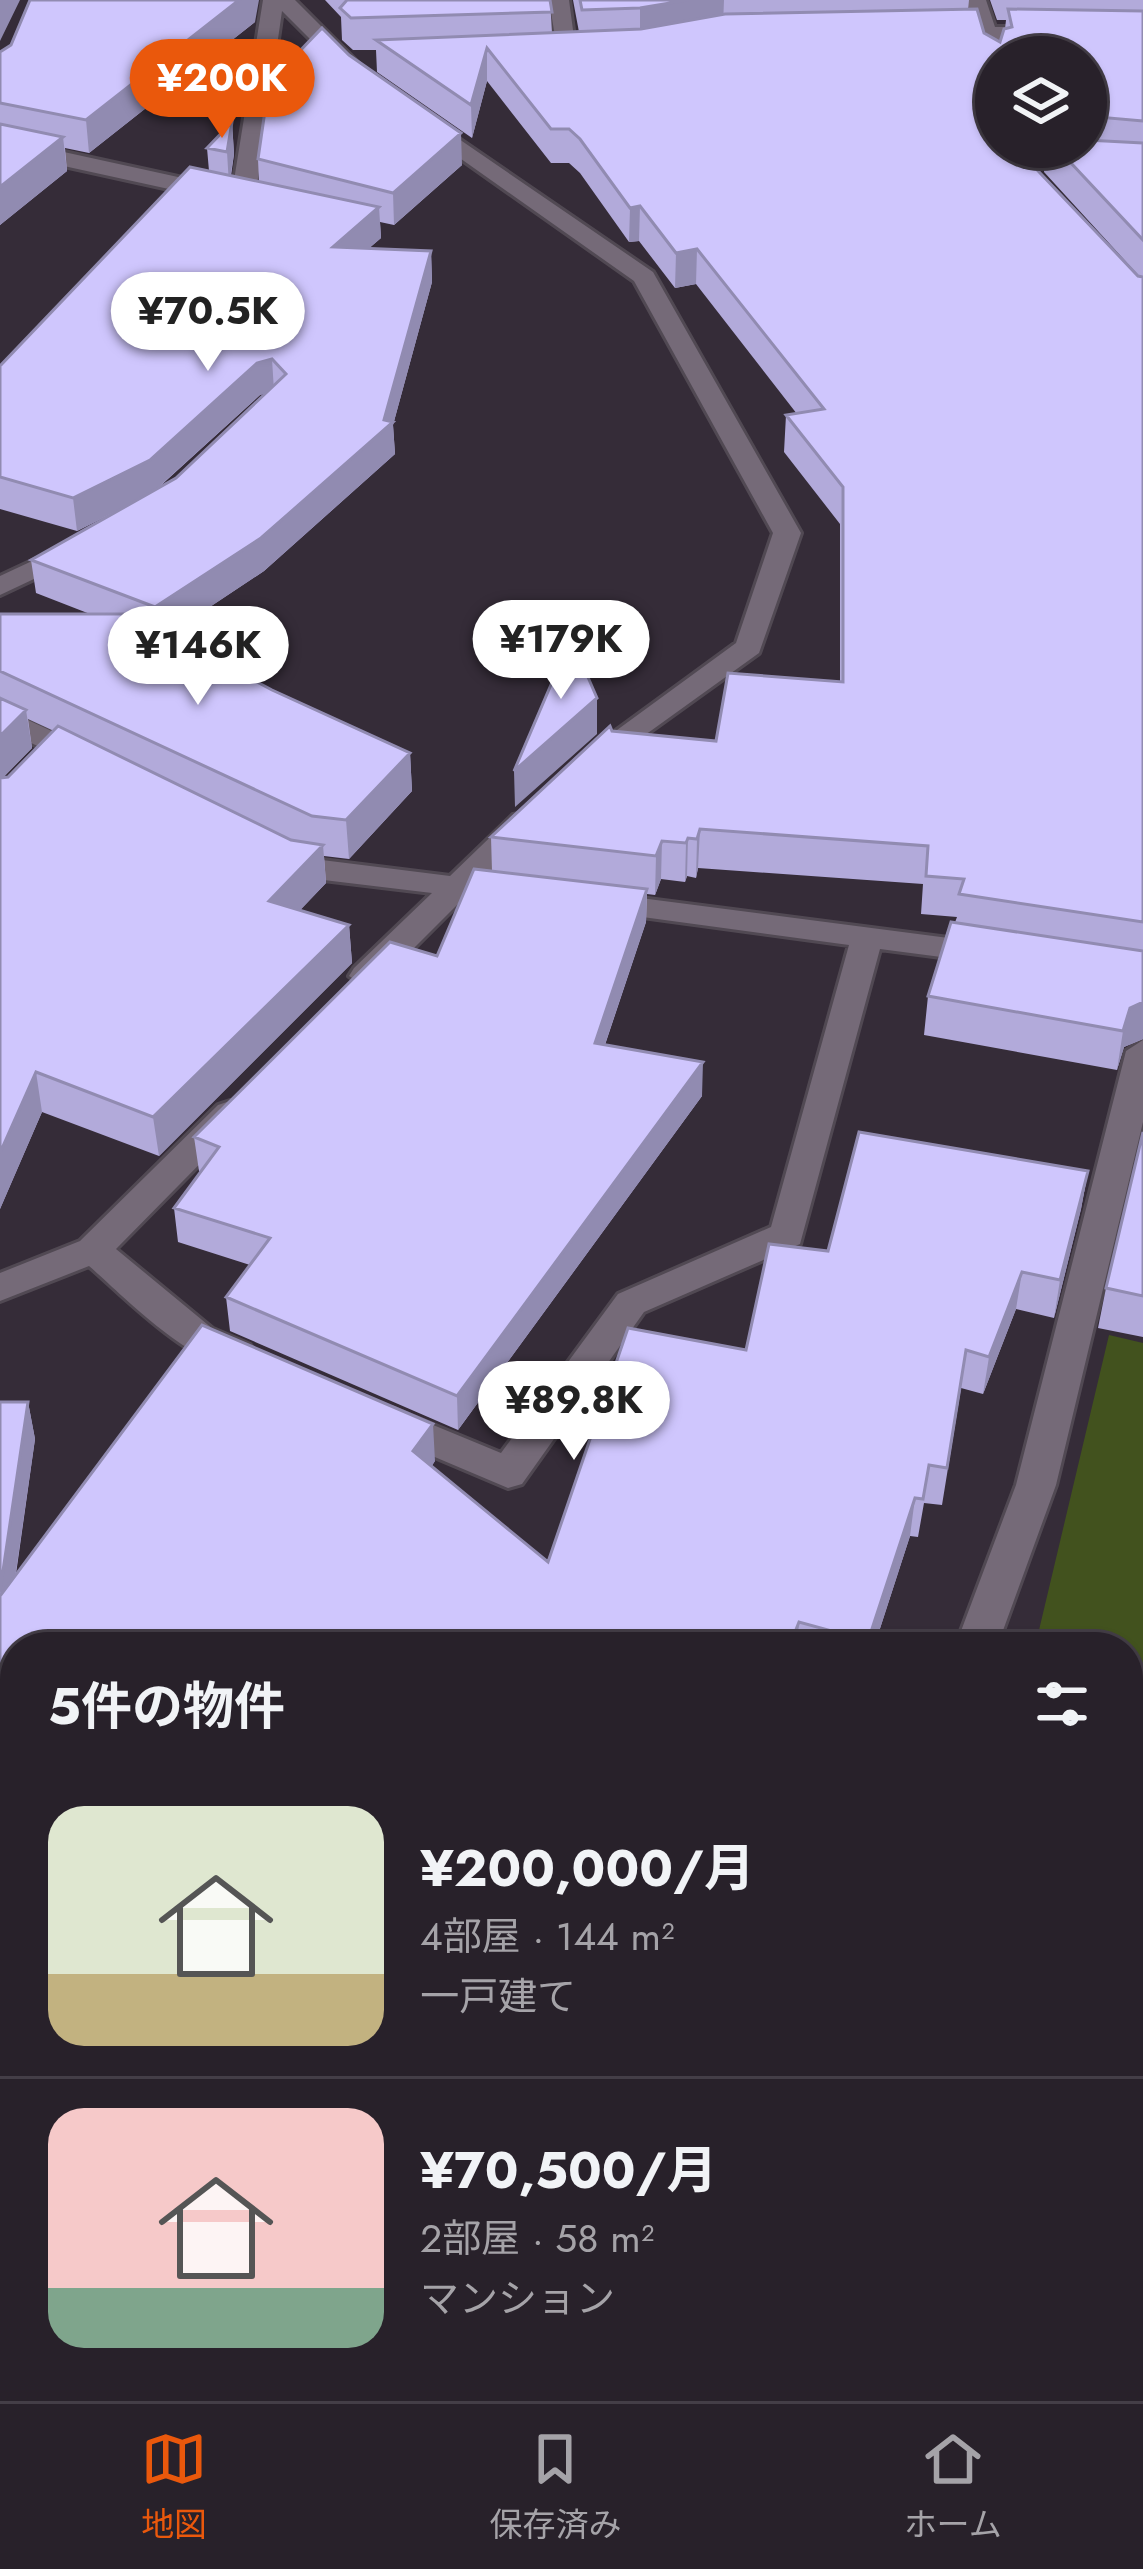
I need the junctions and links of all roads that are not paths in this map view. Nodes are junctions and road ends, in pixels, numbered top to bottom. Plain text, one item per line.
1 (273, 0) edge
2 (283, 0) edge
3 (559, 0) edge
4 (976, 0) edge
5 (987, 32) junction
6 (921, 33) edge
7 (1143, 33) edge
8 (988, 36) edge
9 (593, 54) edge
10 (0, 145) edge
11 (1107, 164) edge
12 (1143, 165) edge
13 (104, 534) edge
14 (0, 587) edge
15 (0, 716) edge
16 (59, 745) junction
17 (29, 775) edge
18 (121, 776) edge
19 (245, 837) edge
20 (455, 886) junction
21 (501, 891) edge
22 (570, 899) edge
23 (868, 934) junction
24 (1029, 959) edge
25 (340, 1002) edge
26 (1143, 1051) edge
27 (258, 1084) edge
28 (93, 1250) junction
29 (0, 1288) edge
30 (261, 1366) edge
31 (364, 1411) edge
32 (982, 1632) edge

1 - 10 street
2 - 20 street
3 - 9 street
4 - 5 street
5 - 6 street
5 - 7 street
5 - 8 street
11 - 12 street
13 - 14 street
15 - 16 street
16 - 17 street
16 - 18 street
19 - 20 street
20 - 21 street
20 - 25 street
22 - 23 street
23 - 24 street
23 - 31 street
26 - 32 street
27 - 28 street
28 - 29 street
28 - 30 street

